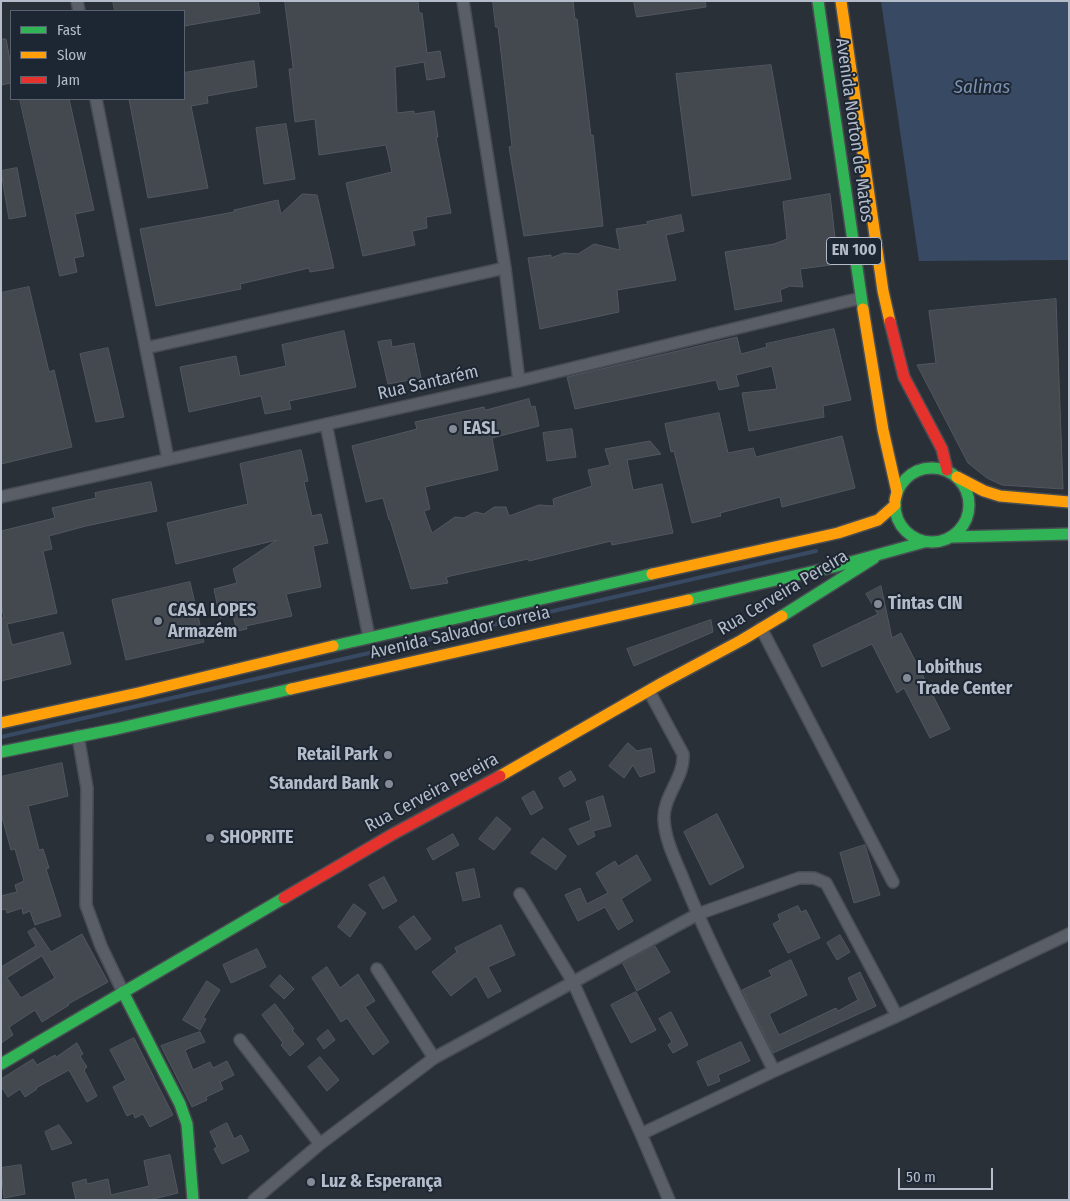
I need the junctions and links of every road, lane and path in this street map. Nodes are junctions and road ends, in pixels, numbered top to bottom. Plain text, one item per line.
1 (463, 1) edge
2 (818, 1) edge
3 (841, 1) edge
4 (96, 100) edge
5 (505, 268) junction
6 (861, 298) junction
7 (146, 348) junction
8 (519, 381) junction
9 (326, 424) junction
10 (168, 459) junction
11 (951, 473) junction
12 (897, 492) junction
13 (1, 497) edge
14 (1069, 502) edge
15 (894, 505) junction
16 (1069, 534) edge
17 (952, 537) junction
18 (924, 542) junction
19 (880, 554) junction
20 (761, 628) junction
21 (369, 637) junction
22 (649, 691) junction
23 (1, 723) edge
24 (78, 736) junction
25 (1, 752) edge
26 (893, 882) dead end
27 (520, 894) dead end
28 (698, 914) junction
29 (1069, 934) edge
30 (377, 969) dead end
31 (573, 982) junction
32 (123, 992) junction
33 (897, 1016) junction
34 (240, 1040) dead end
35 (434, 1058) junction
36 (1, 1064) edge
37 (774, 1071) junction
38 (641, 1134) junction
39 (320, 1144) junction
40 (193, 1200) edge
41 (254, 1200) edge
42 (669, 1200) edge

1 - 5 street
2 - 6 main road, Avenida Norton de Matos / EN 100
3 - 11 main road, Avenida Norton de Matos / EN 100
4 - 7 street
5 - 7 street
5 - 8 street
6 - 8 street, Rua Santarém
6 - 12 main road, Avenida Norton de Matos / EN 100
7 - 10 street
8 - 9 street, Rua Santarém
9 - 10 street, Rua Santarém
9 - 21 street
10 - 13 street, Rua Santarém
11 - 12 main road, EN 100
11 - 14 main road, EN 100
11 - 17 main road, EN 100
12 - 15 main road, EN 100
15 - 18 main road
15 - 21 main road, Avenida Salvador Correia
16 - 17 main road
17 - 18 main road
18 - 19 main road, Avenida Salvador Correia
19 - 20 main road, Rua Cerveira Pereira
19 - 24 main road, Avenida Salvador Correia
20 - 22 main road, Rua Cerveira Pereira
20 - 26 street
21 - 23 main road, Avenida Salvador Correia
22 - 28 street
22 - 32 main road, Rua Cerveira Pereira
24 - 25 main road, Avenida Salvador Correia
24 - 32 street
27 - 31 street
28 - 31 street
28 - 33 street
28 - 37 street
29 - 33 street
30 - 35 street
31 - 35 street
31 - 38 street
32 - 36 main road, Rua Cerveira Pereira
32 - 40 main road
33 - 37 street
34 - 39 street
35 - 39 street
37 - 38 street
38 - 42 street
39 - 41 street

